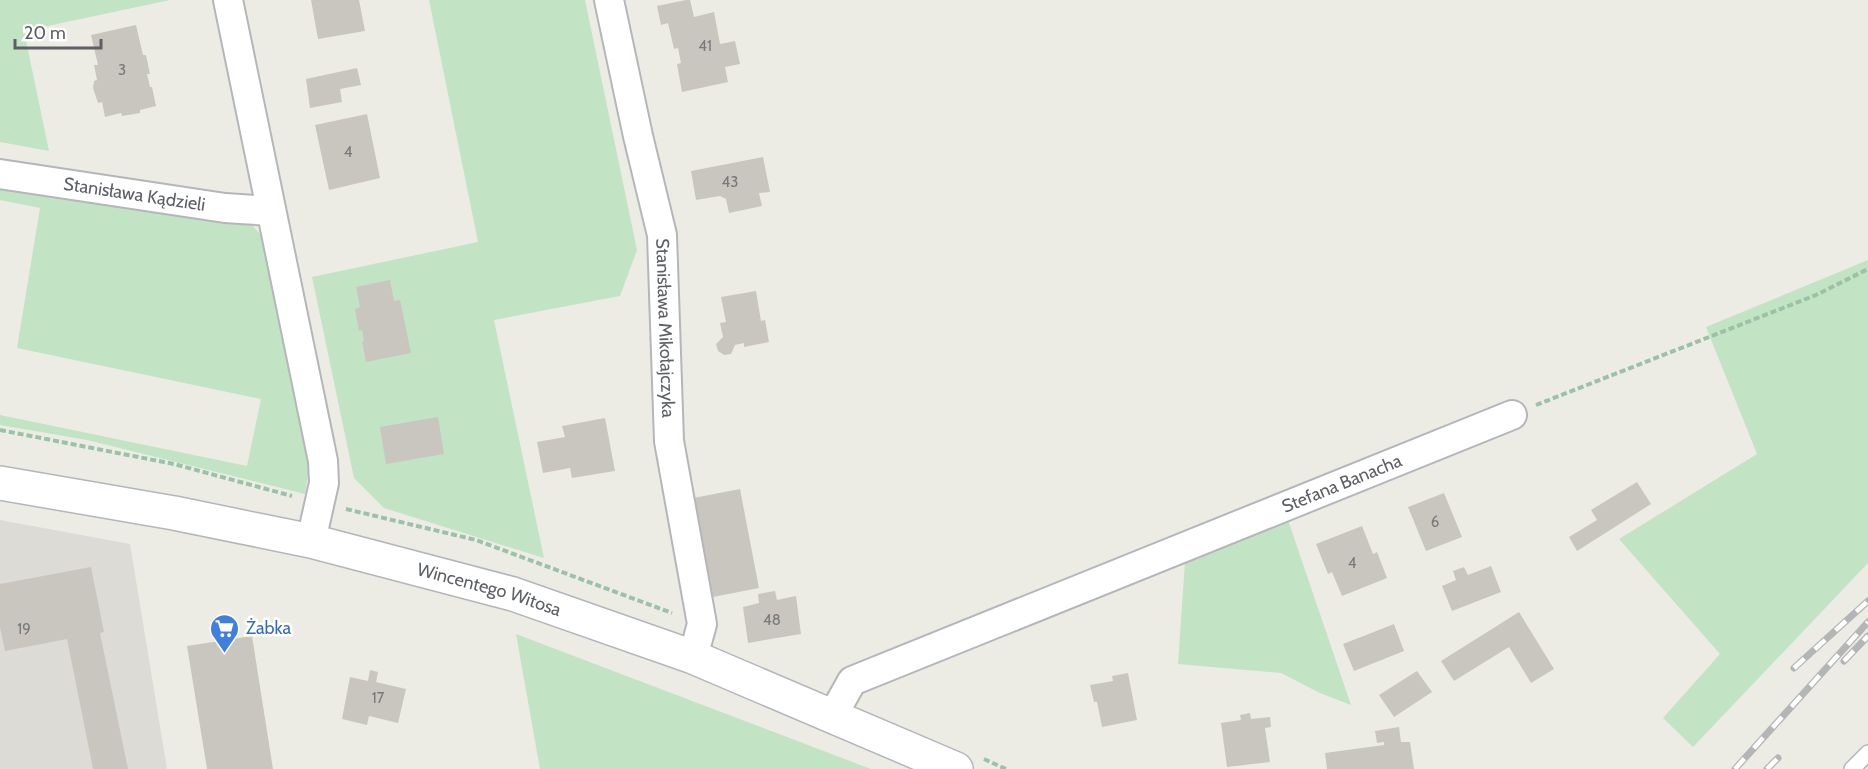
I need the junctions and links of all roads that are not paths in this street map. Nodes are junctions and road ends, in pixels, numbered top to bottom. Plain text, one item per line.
1 (228, 0) edge
2 (609, 0) edge
3 (0, 174) edge
4 (271, 211) junction
5 (1512, 414) road end
6 (0, 483) edge
7 (311, 541) junction
8 (693, 657) junction
9 (833, 715) junction
10 (1868, 753) edge
11 (956, 769) edge
12 (1852, 769) edge

1 - 4 street
2 - 8 street, Stanisława Mikołajczyka
3 - 4 street, Stanisława Kądzieli
4 - 7 street
5 - 9 street, Stefana Banacha
6 - 7 street, Wincentego Witosa
7 - 8 street, Wincentego Witosa
8 - 9 street, Wincentego Witosa
9 - 11 street, Wincentego Witosa
10 - 12 lane

